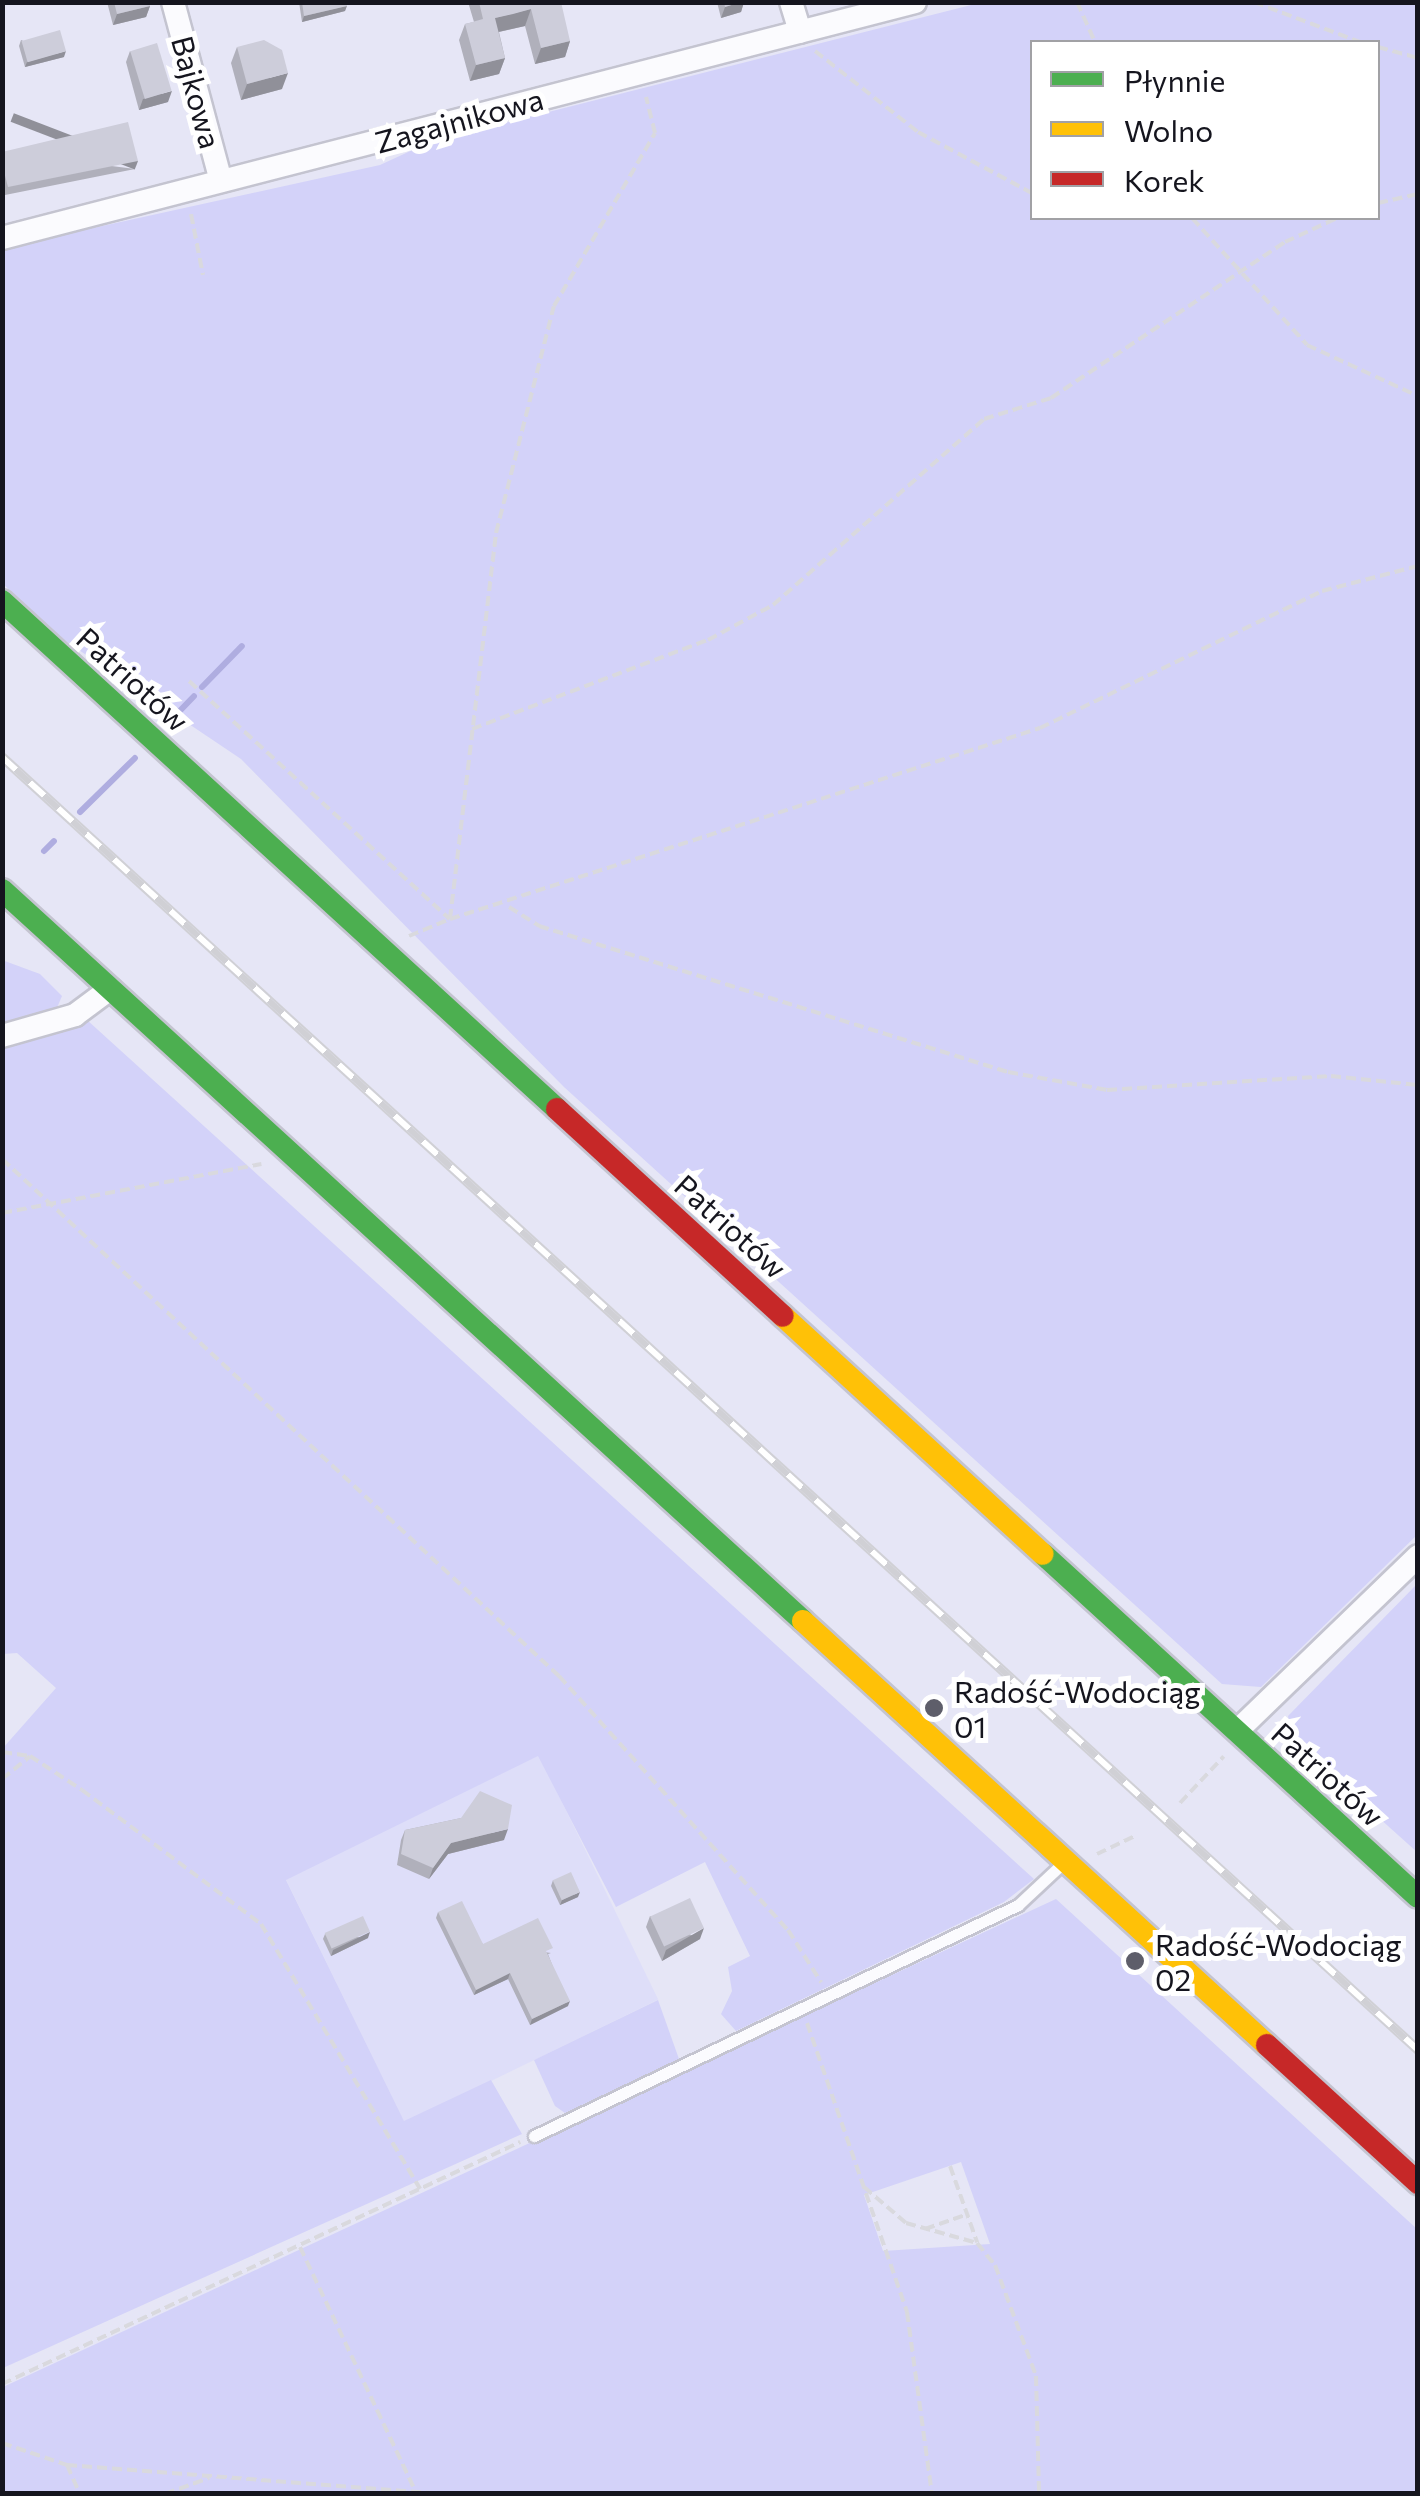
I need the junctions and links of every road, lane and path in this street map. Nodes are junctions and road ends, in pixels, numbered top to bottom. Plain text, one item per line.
1 (173, 2) edge
2 (791, 2) edge
3 (915, 2) edge
4 (1077, 2) edge
5 (1254, 2) edge
6 (800, 32) junction
7 (1095, 40) edge
8 (1355, 40) edge
9 (1380, 48) edge
10 (1418, 58) edge
11 (639, 73) junction
12 (221, 181) junction
13 (186, 190) junction
14 (1030, 192) edge
15 (1418, 194) edge
16 (1380, 203) edge
17 (1194, 220) edge
18 (1334, 220) edge
19 (2, 238) edge
20 (1246, 272) junction
21 (203, 274) dead end
22 (1418, 396) edge
23 (1418, 566) edge
24 (2, 601) edge
25 (189, 681) dead end
26 (472, 729) junction
27 (2, 890) edge
28 (509, 906) junction
29 (450, 919) junction
30 (380, 946) junction
31 (110, 989) junction
32 (2, 1036) edge
33 (1418, 1085) edge
34 (2, 1159) edge
35 (261, 1164) dead end
36 (50, 1205) junction
37 (2, 1213) edge
38 (1418, 1556) edge
39 (1237, 1731) junction
40 (2, 1752) edge
41 (30, 1756) junction
42 (2, 1778) edge
43 (1180, 1803) dead end
44 (1137, 1834) dead end
45 (1065, 1861) junction
46 (1418, 1896) edge
47 (828, 1995) junction
48 (793, 2012) junction
49 (534, 2136) joint
50 (950, 2166) dead end
51 (1418, 2184) edge
52 (864, 2187) junction
53 (420, 2190) junction
54 (968, 2214) junction
55 (921, 2230) junction
56 (977, 2243) junction
57 (300, 2246) junction
58 (2, 2384) edge
59 (2, 2443) edge
60 (68, 2466) junction
61 (213, 2477) junction
62 (416, 2491) edge
63 (80, 2494) edge
64 (165, 2494) edge
65 (441, 2494) edge
66 (932, 2494) edge
67 (1039, 2494) edge

1 - 12 street, Bajkowa
2 - 6 street
3 - 6 street, Zagajnikowa
4 - 7 path
5 - 8 path
6 - 11 street, Zagajnikowa
6 - 14 path
9 - 10 path
11 - 12 street, Zagajnikowa
11 - 26 path
12 - 13 street, Zagajnikowa
13 - 19 street, Zagajnikowa
13 - 21 path
15 - 16 path
17 - 20 path
18 - 20 path
20 - 22 path
20 - 26 path
23 - 28 path
24 - 30 main road, Patriotów
25 - 29 path
26 - 29 path
27 - 31 main road
28 - 29 path
28 - 33 path
29 - 30 path
30 - 39 main road, Patriotów
31 - 32 street
31 - 45 main road
34 - 36 path
35 - 36 path
36 - 37 path
36 - 47 path
38 - 39 street
39 - 43 path
39 - 46 main road, Patriotów
40 - 41 path
41 - 42 path
41 - 53 path
44 - 45 path
45 - 47 lane
45 - 51 main road
47 - 48 lane
48 - 49 lane
48 - 52 path
49 - 53 path
50 - 54 path
52 - 55 path
52 - 66 path
53 - 57 path
54 - 55 path
54 - 56 path
55 - 56 path
56 - 67 path
57 - 58 path
57 - 62 path
59 - 60 path
60 - 61 path
60 - 63 path
61 - 62 path
61 - 64 path
62 - 65 path

